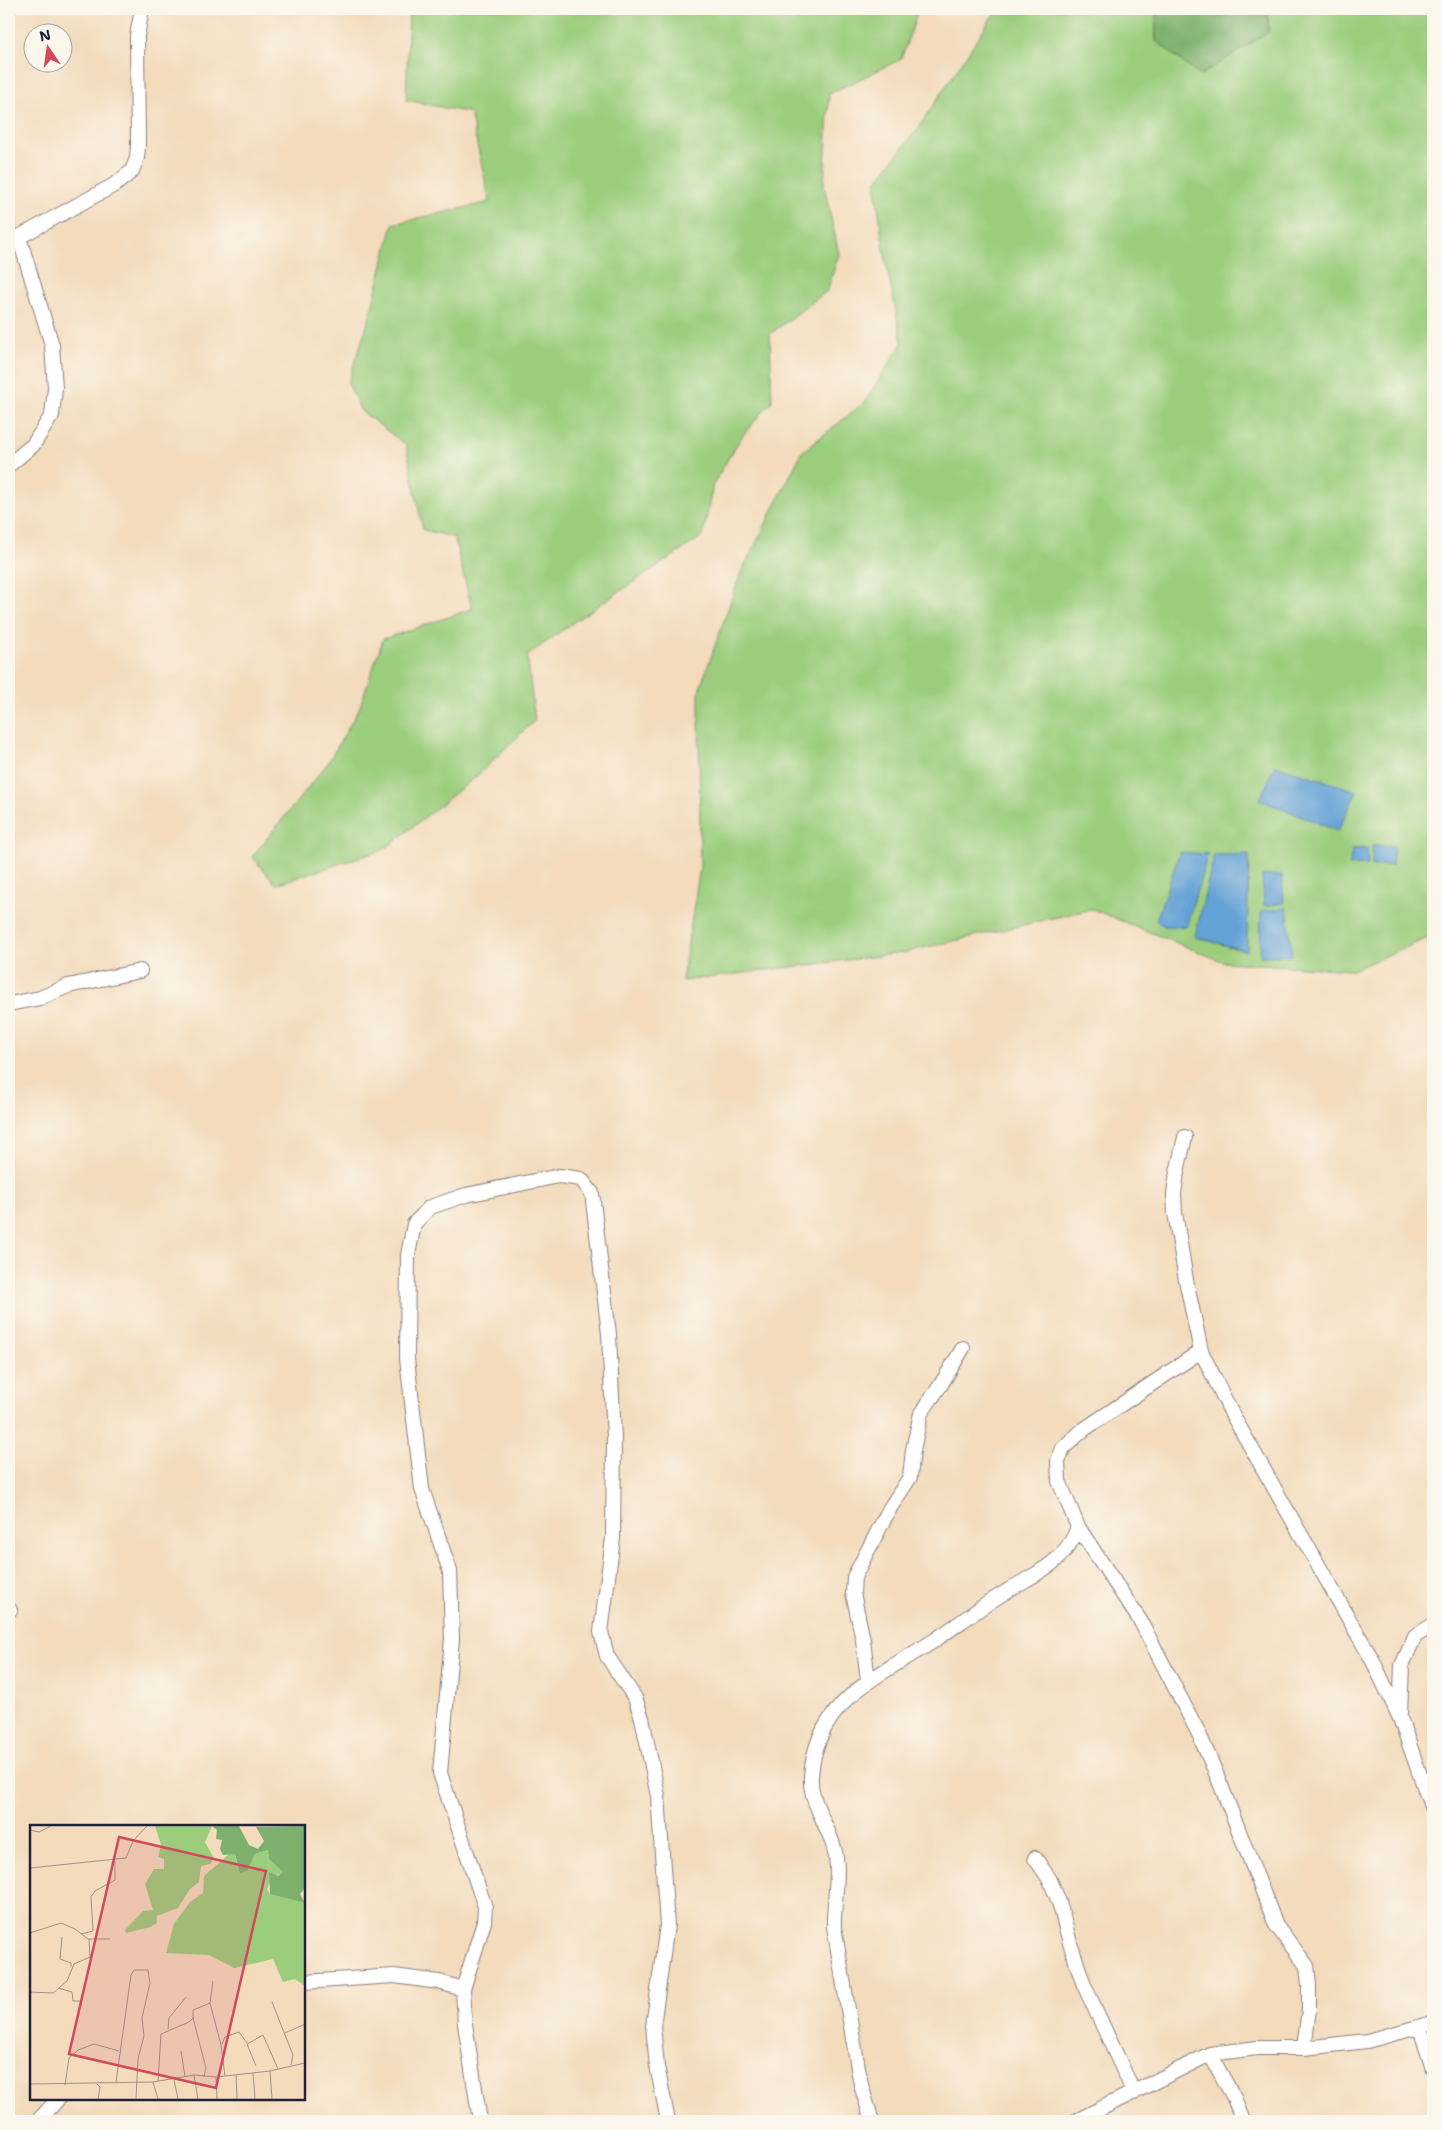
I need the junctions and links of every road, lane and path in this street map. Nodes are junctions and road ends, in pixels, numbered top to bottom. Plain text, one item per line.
1 (142, 9) edge
2 (14, 238) edge
3 (9, 464) edge
4 (140, 971) dead end
5 (9, 1004) edge
6 (1185, 1137) dead end
7 (963, 1348) dead end
8 (1201, 1351) junction
9 (1078, 1527) junction
10 (1433, 1625) edge
11 (868, 1680) junction
12 (1400, 1718) junction
13 (1433, 1812) edge
14 (1035, 1858) dead end
15 (305, 1982) edge
16 (463, 1989) junction
17 (1427, 2026) edge
18 (1304, 2048) junction
19 (1210, 2054) junction
20 (1433, 2069) edge
21 (1134, 2093) junction
22 (57, 2100) edge
23 (38, 2121) edge
24 (480, 2121) edge
25 (668, 2121) edge
26 (872, 2121) edge
27 (1076, 2121) edge
28 (1242, 2121) edge

1 - 2 street
2 - 3 street
4 - 5 street
6 - 8 street
7 - 11 street
8 - 9 street
8 - 12 street
9 - 11 street
9 - 18 street
10 - 12 street
11 - 26 street
12 - 13 street
14 - 21 street
15 - 16 street
16 - 24 street
16 - 25 street
17 - 18 street
17 - 20 street
18 - 19 street
19 - 21 street
19 - 28 street
21 - 27 street
22 - 23 street

